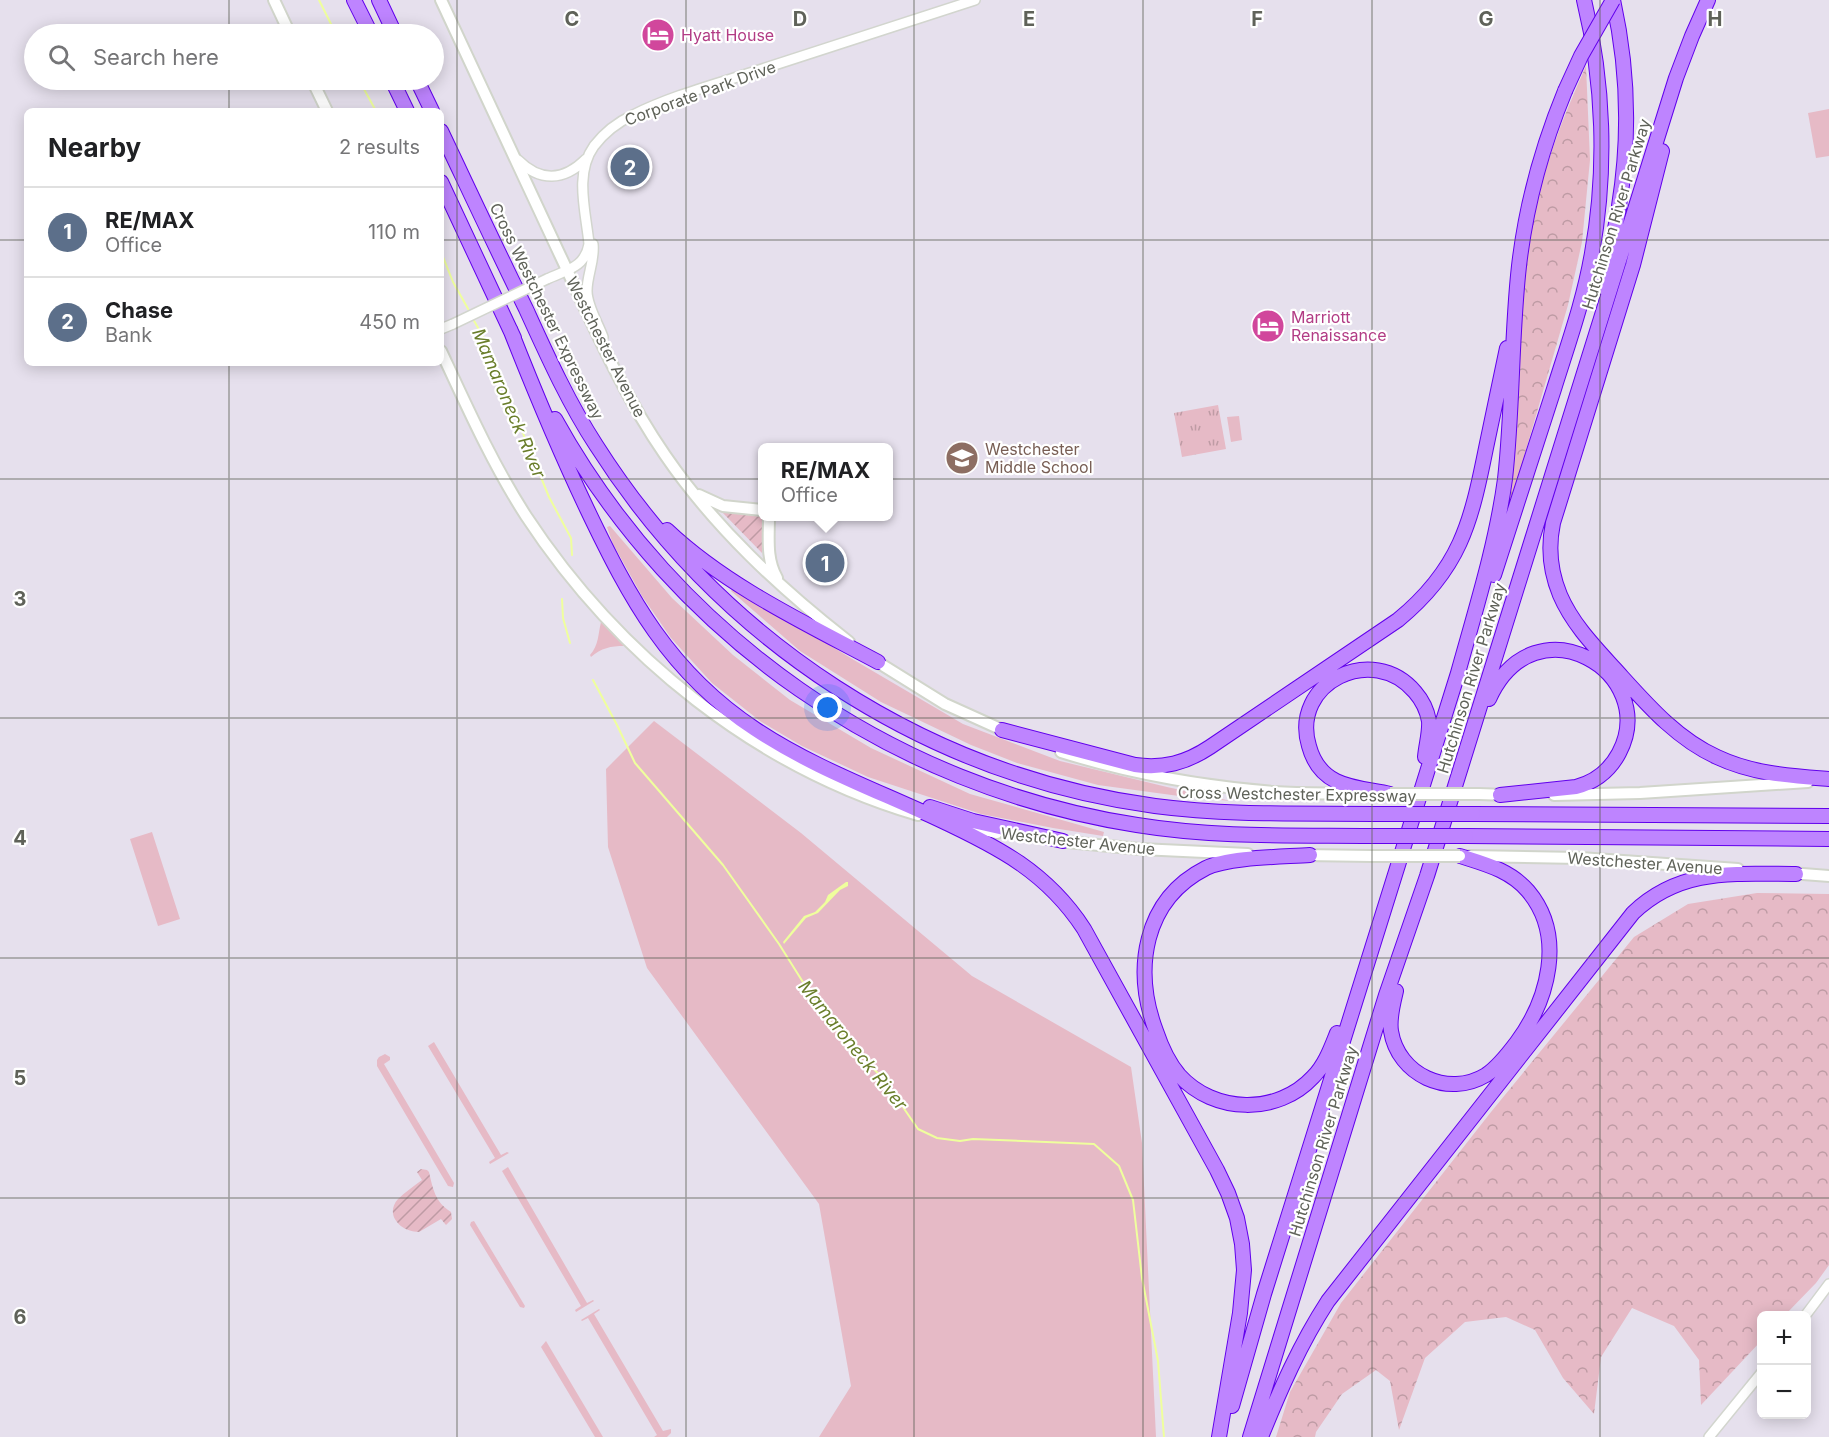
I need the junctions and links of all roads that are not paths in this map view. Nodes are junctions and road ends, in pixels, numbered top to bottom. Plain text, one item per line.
1 (274, 0) edge
2 (354, 0) edge
3 (379, 0) edge
4 (441, 0) edge
5 (975, 0) edge
6 (1584, 0) edge
7 (1613, 0) edge
8 (1708, 0) edge
9 (285, 24) edge
10 (366, 24) edge
11 (390, 24) edge
12 (1677, 78) junction
13 (317, 90) edge
14 (397, 90) edge
15 (422, 90) edge
16 (326, 108) edge
17 (406, 108) edge
18 (431, 108) edge
19 (444, 137) edge
20 (514, 156) junction
21 (588, 157) junction
22 (444, 189) edge
23 (587, 220) junction
24 (567, 270) junction
25 (1516, 302) junction
26 (444, 328) edge
27 (510, 329) junction
28 (444, 357) edge
29 (610, 362) junction
30 (1578, 392) junction
31 (628, 493) junction
32 (694, 493) junction
33 (758, 510) edge
34 (769, 521) edge
35 (780, 584) junction
36 (878, 662) junction
37 (1458, 673) junction
38 (1002, 730) junction
39 (1467, 747) junction
40 (1829, 780) edge
41 (885, 794) junction
42 (1390, 794) junction
43 (1500, 795) junction
44 (1417, 806) junction
45 (1829, 816) edge
46 (944, 822) junction
47 (1829, 839) edge
48 (1063, 842) junction
49 (1310, 855) junction
50 (1460, 856) junction
51 (1796, 874) junction
52 (1829, 876) edge
53 (1410, 927) junction
54 (1367, 965) junction
55 (1829, 1284) edge
56 (1809, 1311) edge
57 (1757, 1377) edge
58 (1219, 1437) edge
59 (1224, 1437) edge
60 (1250, 1437) edge
61 (1261, 1437) edge
62 (1709, 1437) edge

1 - 9 main road
2 - 10 highway
3 - 11 highway
4 - 20 main road, Westchester Avenue
5 - 21 street, Corporate Park Drive
6 - 37 highway
7 - 25 highway, Hutchinson River Parkway, bridge
7 - 30 highway
8 - 12 highway, Hutchinson River Parkway
12 - 30 highway, Hutchinson River Parkway
12 - 40 highway
13 - 16 main road
14 - 17 highway
15 - 18 highway
19 - 31 highway, Cross Westchester Expressway
20 - 21 street
20 - 24 main road, Westchester Avenue
21 - 23 street, Corporate Park Drive
22 - 27 highway
23 - 24 street, Corporate Park Drive
23 - 29 street
24 - 26 street, Corporate Park Drive, bridge
24 - 29 main road, Westchester Avenue
25 - 37 highway, Hutchinson River Parkway
25 - 38 highway
27 - 41 highway
27 - 47 highway, bridge
28 - 46 main road, Westchester Avenue
29 - 32 main road, Westchester Avenue
30 - 39 highway, Hutchinson River Parkway
31 - 36 highway
31 - 45 highway, Cross Westchester Expressway, bridge
32 - 33 main road
32 - 35 main road, Westchester Avenue
34 - 35 main road
35 - 36 main road, Westchester Avenue
36 - 38 main road, Westchester Avenue
37 - 44 highway, Hutchinson River Parkway
38 - 42 main road, Westchester Avenue
39 - 43 highway
39 - 53 highway, Hutchinson River Parkway
40 - 43 main road
41 - 46 highway
41 - 48 highway
42 - 43 main road, Westchester Avenue, bridge
42 - 44 highway
44 - 54 highway, Hutchinson River Parkway
46 - 48 main road, Westchester Avenue
46 - 58 highway
48 - 49 main road, Westchester Avenue
49 - 50 main road, Westchester Avenue, bridge
49 - 54 highway
50 - 51 main road, Westchester Avenue
50 - 53 highway
51 - 52 main road, Westchester Avenue
51 - 61 highway
53 - 60 highway, Hutchinson River Parkway
54 - 59 highway, Hutchinson River Parkway
55 - 56 street
57 - 62 street

